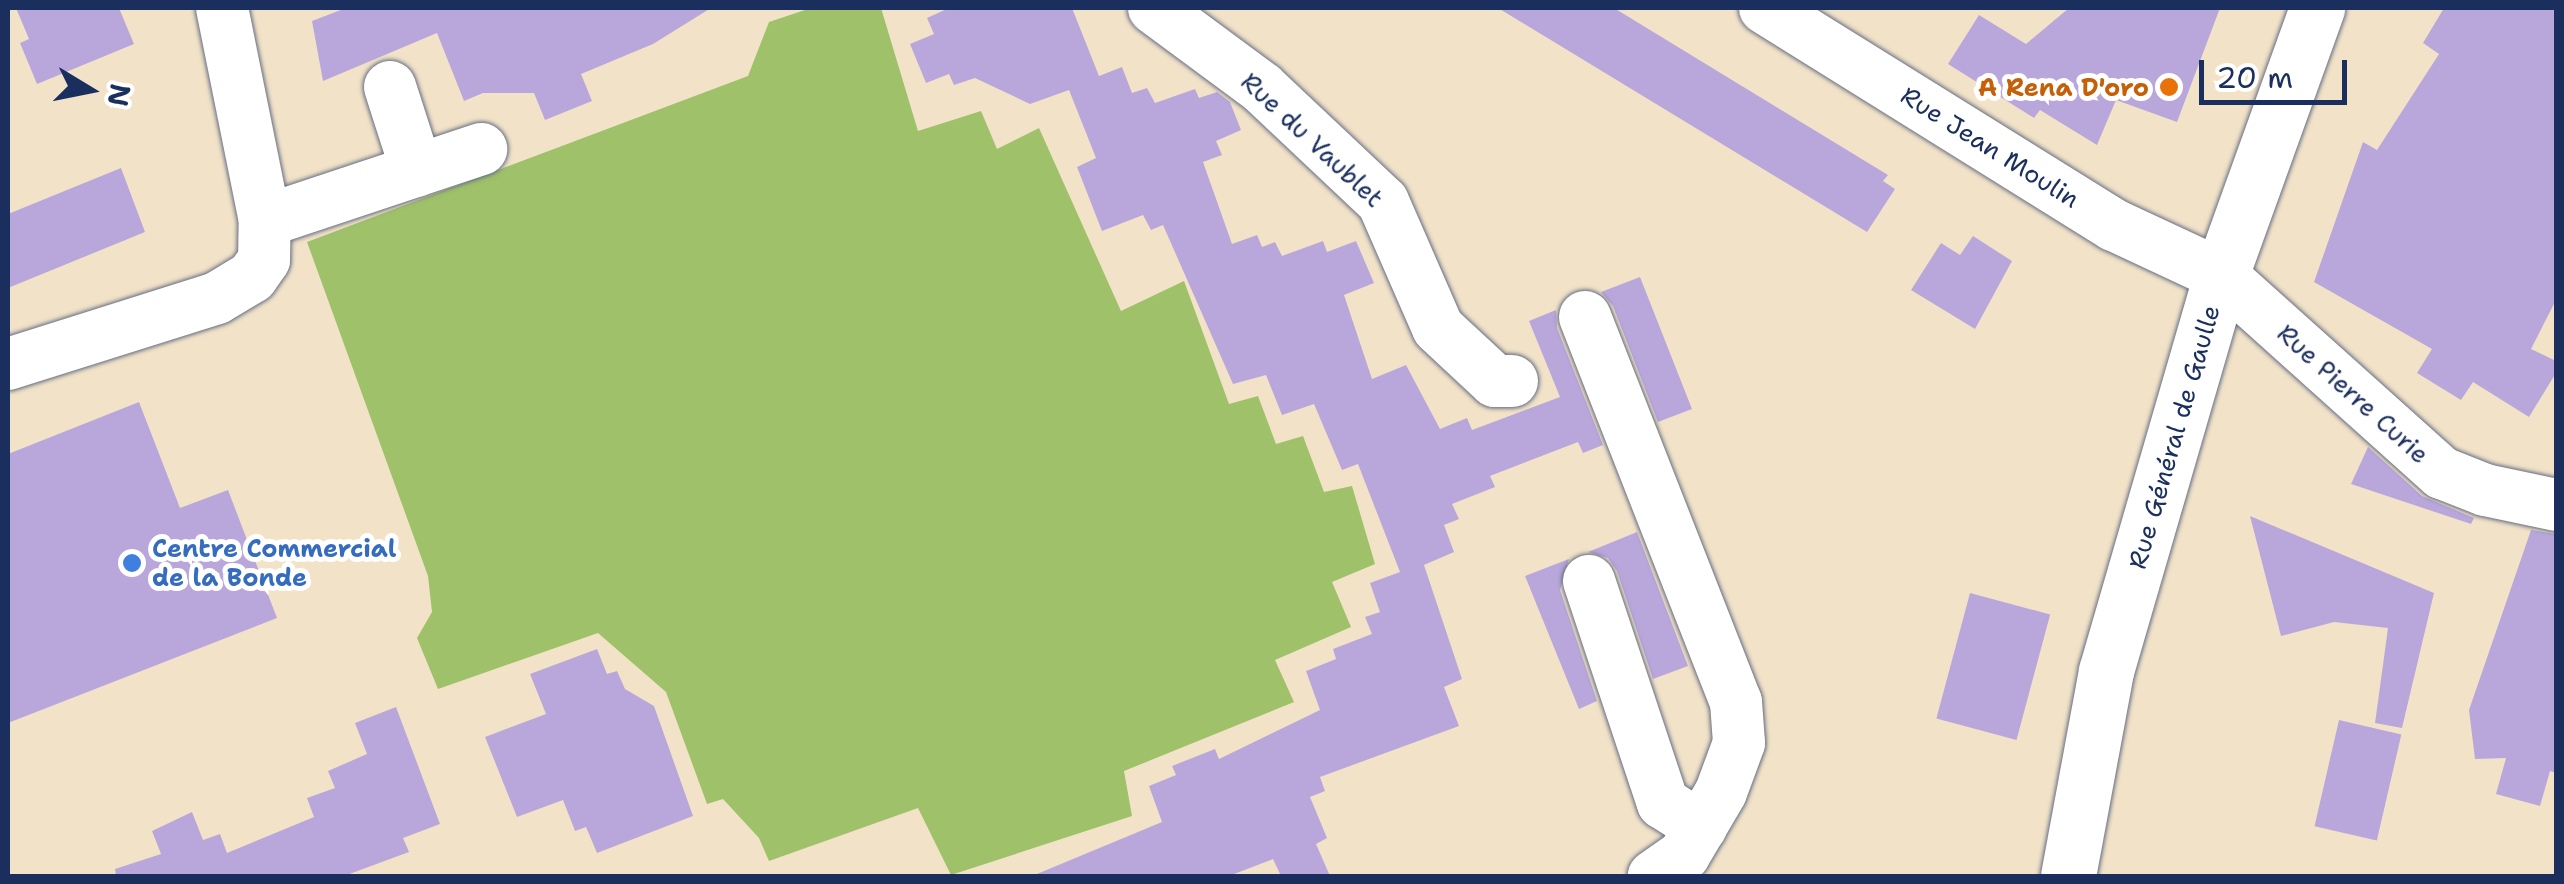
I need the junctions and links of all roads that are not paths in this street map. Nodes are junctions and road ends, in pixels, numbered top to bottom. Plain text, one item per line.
1 (222, 8) edge
2 (1154, 8) edge
3 (1765, 8) edge
4 (2316, 8) edge
5 (390, 87) dead end
6 (482, 150) dead end
7 (416, 170) junction
8 (266, 220) junction
9 (2221, 275) junction
10 (1585, 317) dead end
11 (8, 364) edge
12 (1512, 381) dead end
13 (1650, 426) dead end
14 (2556, 505) edge
15 (1678, 546) junction
16 (1590, 581) dead end
17 (1647, 682) dead end
18 (1701, 826) junction
19 (1654, 876) edge
20 (2068, 876) edge

1 - 8 street
2 - 12 street, Rue du Vaublet
3 - 9 street, Rue Jean Moulin
4 - 9 main road, Rue Général de Gaulle
5 - 7 street
6 - 7 street
7 - 8 street
8 - 11 street
9 - 14 street, Rue Pierre Curie
9 - 20 main road, Rue Général de Gaulle
10 - 15 street
13 - 15 street
15 - 18 street
16 - 18 street
17 - 18 street
18 - 19 street

